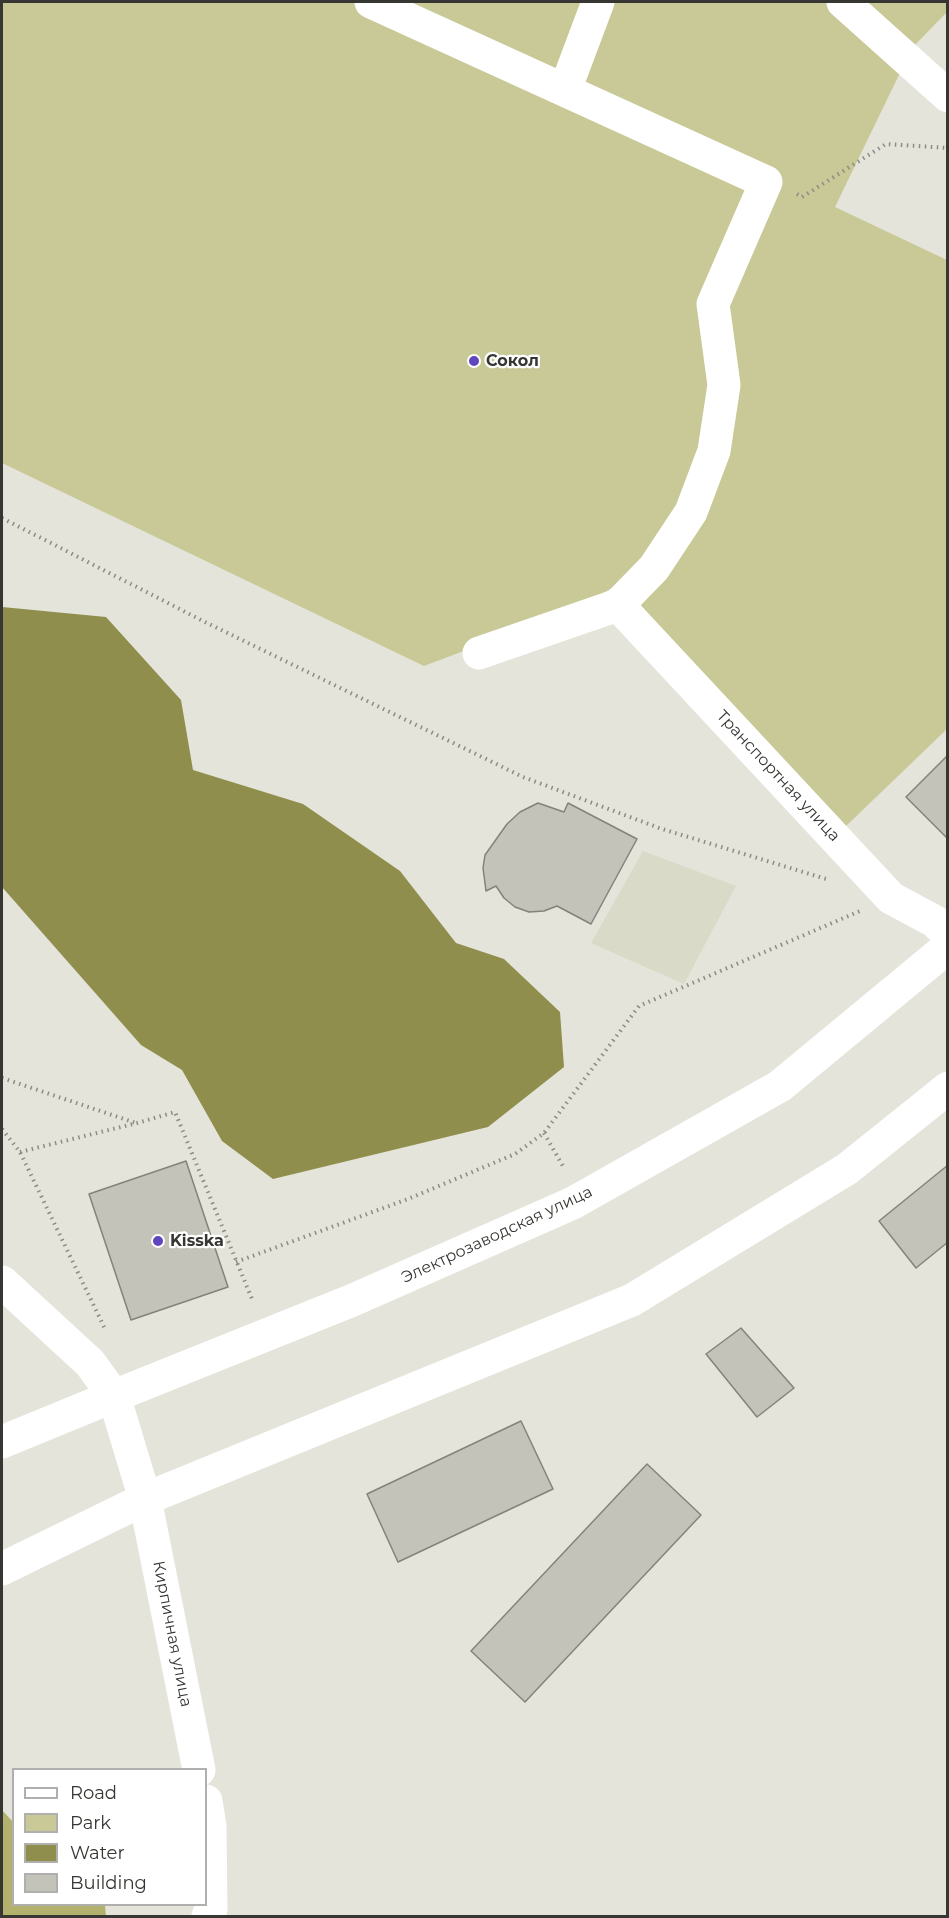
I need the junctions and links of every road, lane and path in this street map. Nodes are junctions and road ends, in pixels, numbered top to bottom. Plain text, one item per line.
1 (371, 2) edge
2 (598, 2) edge
3 (843, 2) edge
4 (565, 90) junction
5 (948, 96) edge
6 (948, 148) edge
7 (766, 182) junction
8 (2, 518) edge
9 (618, 604) junction
10 (479, 653) dead end
11 (834, 881) dead end
12 (891, 898) junction
13 (948, 934) edge
14 (948, 946) edge
15 (2, 1078) edge
16 (948, 1088) edge
17 (137, 1124) junction
18 (2, 1129) edge
19 (544, 1133) junction
20 (20, 1152) junction
21 (564, 1168) dead end
22 (236, 1262) junction
23 (2, 1282) edge
24 (252, 1299) dead end
25 (108, 1335) dead end
26 (114, 1396) junction
27 (2, 1442) edge
28 (146, 1499) junction
29 (2, 1569) edge
30 (199, 1768) edge
31 (207, 1808) edge
32 (208, 1917) edge

1 - 4 street
2 - 4 street
3 - 5 street
4 - 7 street
6 - 7 path
7 - 9 street
8 - 11 path
9 - 10 street
9 - 12 street, Транспортная улица
12 - 13 street, Транспортная улица
12 - 19 path
14 - 26 street, Электрозаводская улица
15 - 17 path
16 - 28 street
17 - 20 path
17 - 22 path
18 - 20 path
19 - 21 path
19 - 22 path
20 - 25 path
22 - 24 path
23 - 26 street, Кирпичная улица
26 - 27 street, Электрозаводская улица
26 - 28 street, Кирпичная улица
28 - 29 street
28 - 30 street, Кирпичная улица
31 - 32 street

